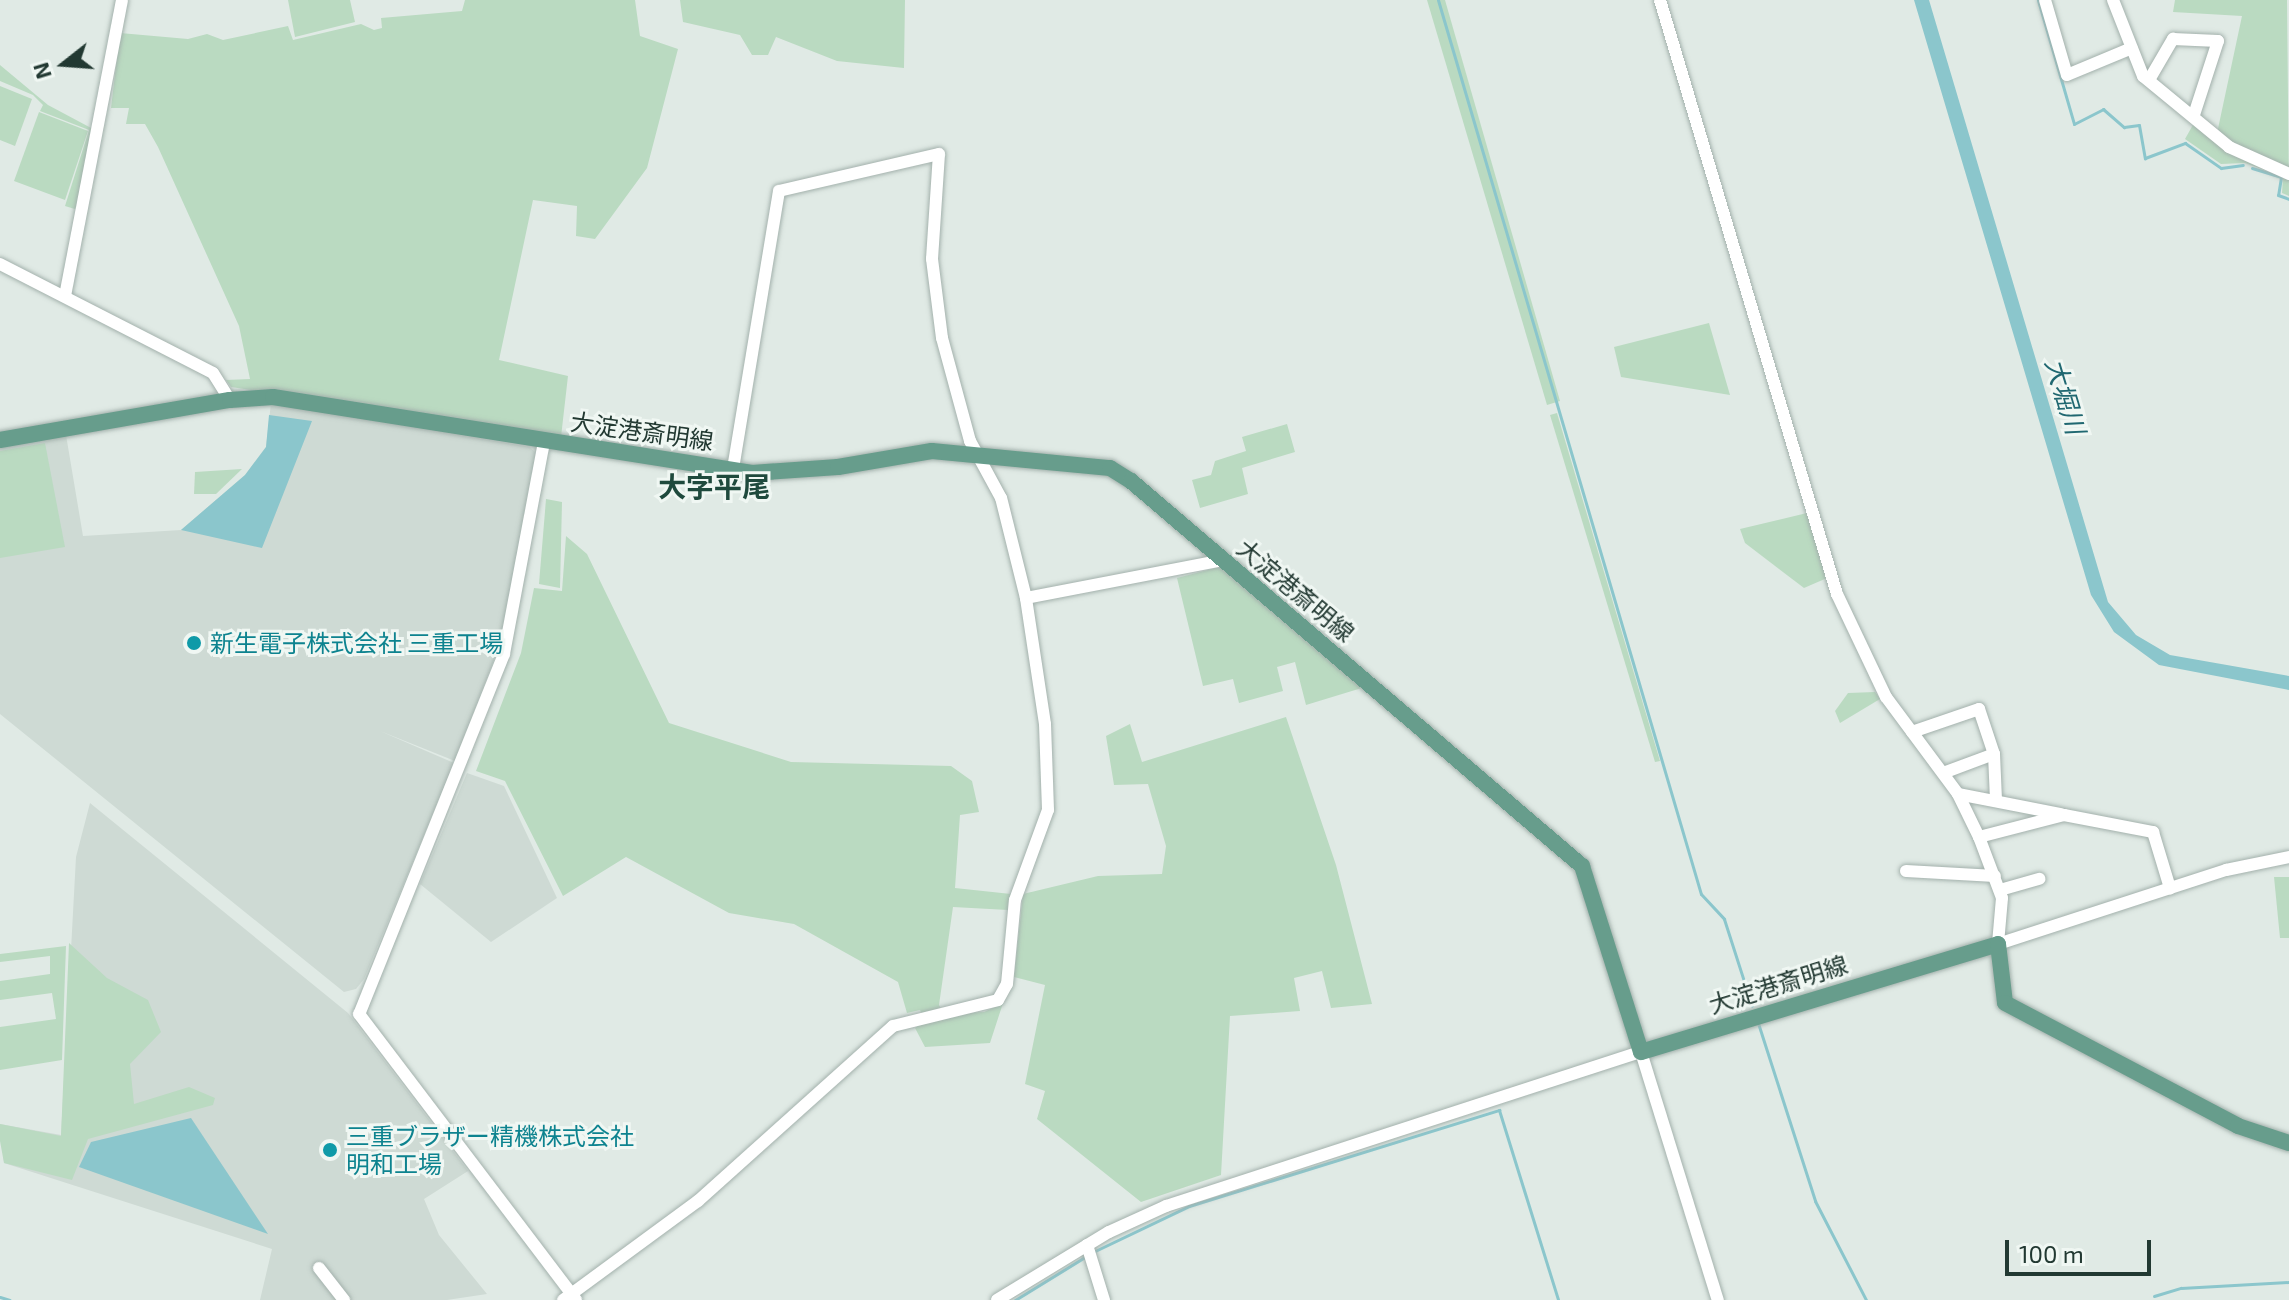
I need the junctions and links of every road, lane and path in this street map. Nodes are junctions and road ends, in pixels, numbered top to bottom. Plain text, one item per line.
1 (122, 0) edge
2 (1660, 0) edge
3 (2045, 0) edge
4 (2113, 0) edge
5 (2132, 48) junction
6 (2149, 80) junction
7 (2194, 115) junction
8 (2289, 174) edge
9 (0, 264) edge
10 (65, 296) junction
11 (230, 400) junction
12 (0, 440) edge
13 (544, 442) junction
14 (980, 454) junction
15 (733, 469) junction
16 (1223, 560) junction
17 (1026, 598) junction
18 (1912, 732) junction
19 (1994, 754) junction
20 (1943, 773) junction
21 (1958, 794) junction
22 (1996, 800) junction
23 (2064, 815) junction
24 (1979, 837) junction
25 (2289, 857) edge
26 (1906, 871) dead end
27 (1995, 876) junction
28 (2039, 879) dead end
29 (2170, 888) junction
30 (2000, 890) junction
31 (1998, 944) junction
32 (1641, 1052) junction
33 (2289, 1143) edge
34 (1089, 1251) junction
35 (319, 1268) dead end
36 (569, 1297) edge
37 (344, 1300) edge
38 (997, 1300) edge
39 (1104, 1300) edge
40 (1718, 1300) edge

1 - 10 street
2 - 18 street
3 - 5 street
4 - 5 street
5 - 6 street
6 - 7 street
6 - 7 street
7 - 8 street
9 - 10 street
10 - 11 street
11 - 12 main road, 大淀港斎明線
11 - 13 main road, 大淀港斎明線
13 - 15 main road, 大淀港斎明線
13 - 36 street
14 - 15 main road, 大淀港斎明線
14 - 15 street
14 - 16 main road, 大淀港斎明線
14 - 17 street
16 - 17 street
16 - 32 main road, 大淀港斎明線
17 - 36 street
18 - 19 street
18 - 20 street
19 - 20 street
19 - 22 street
20 - 21 street
21 - 22 street
21 - 24 street
22 - 23 street
23 - 24 street
23 - 29 street
24 - 27 street
25 - 29 street
26 - 27 street
27 - 30 street
28 - 30 street
29 - 31 street
30 - 31 street
31 - 32 main road, 大淀港斎明線
31 - 33 main road
32 - 34 street
32 - 40 street
34 - 38 street
34 - 39 street
35 - 37 street

